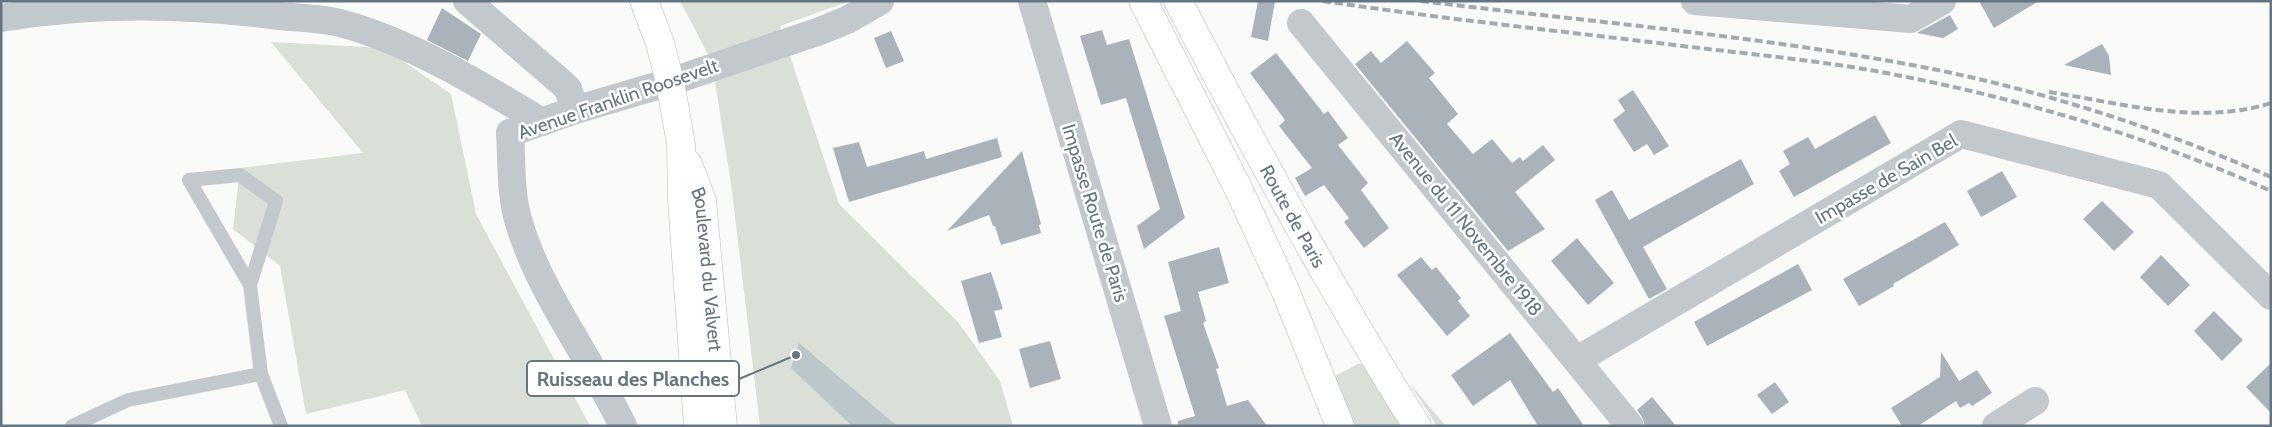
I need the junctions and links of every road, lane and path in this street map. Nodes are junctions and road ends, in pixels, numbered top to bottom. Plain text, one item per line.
1 (467, 1) edge
2 (644, 1) edge
3 (880, 1) edge
4 (1032, 1) edge
5 (1143, 1) edge
6 (1178, 1) edge
7 (1695, 1) edge
8 (1942, 1) edge
9 (129, 4) edge
10 (1, 18) edge
11 (1301, 23) dead end
12 (459, 75) junction
13 (670, 82) junction
14 (575, 110) junction
15 (542, 122) junction
16 (510, 133) junction
17 (681, 144) junction
18 (250, 285) junction
19 (2271, 296) edge
20 (1577, 360) junction
21 (261, 374) junction
22 (2035, 401) dead end
23 (72, 426) edge
24 (281, 426) edge
25 (623, 426) edge
26 (698, 426) edge
27 (723, 426) edge
28 (1158, 426) edge
29 (1340, 426) edge
30 (1418, 426) edge
31 (1630, 426) edge
32 (1996, 426) edge

1 - 14 street
2 - 13 main road, Boulevard du Valvert
3 - 13 street, Avenue Franklin Roosevelt
4 - 28 street, Impasse Route de Paris
5 - 29 main road, Route de Paris
6 - 30 main road, Route de Paris
7 - 8 street
9 - 10 street
9 - 12 street
11 - 20 street, Avenue du 11 Novembre 1918
12 - 15 street
12 - 16 street
13 - 14 street, Avenue Franklin Roosevelt
13 - 17 main road, Boulevard du Valvert
14 - 15 street, Avenue Franklin Roosevelt
15 - 16 street, Avenue Franklin Roosevelt
16 - 25 street, Avenue Franklin Roosevelt
17 - 26 main road, Boulevard du Valvert
17 - 27 main road, Boulevard du Valvert
18 - 18 lane
18 - 21 lane
19 - 20 street, Impasse de Sain Bel
20 - 31 street, Avenue du 11 Novembre 1918
21 - 23 lane
21 - 24 lane
22 - 32 street

